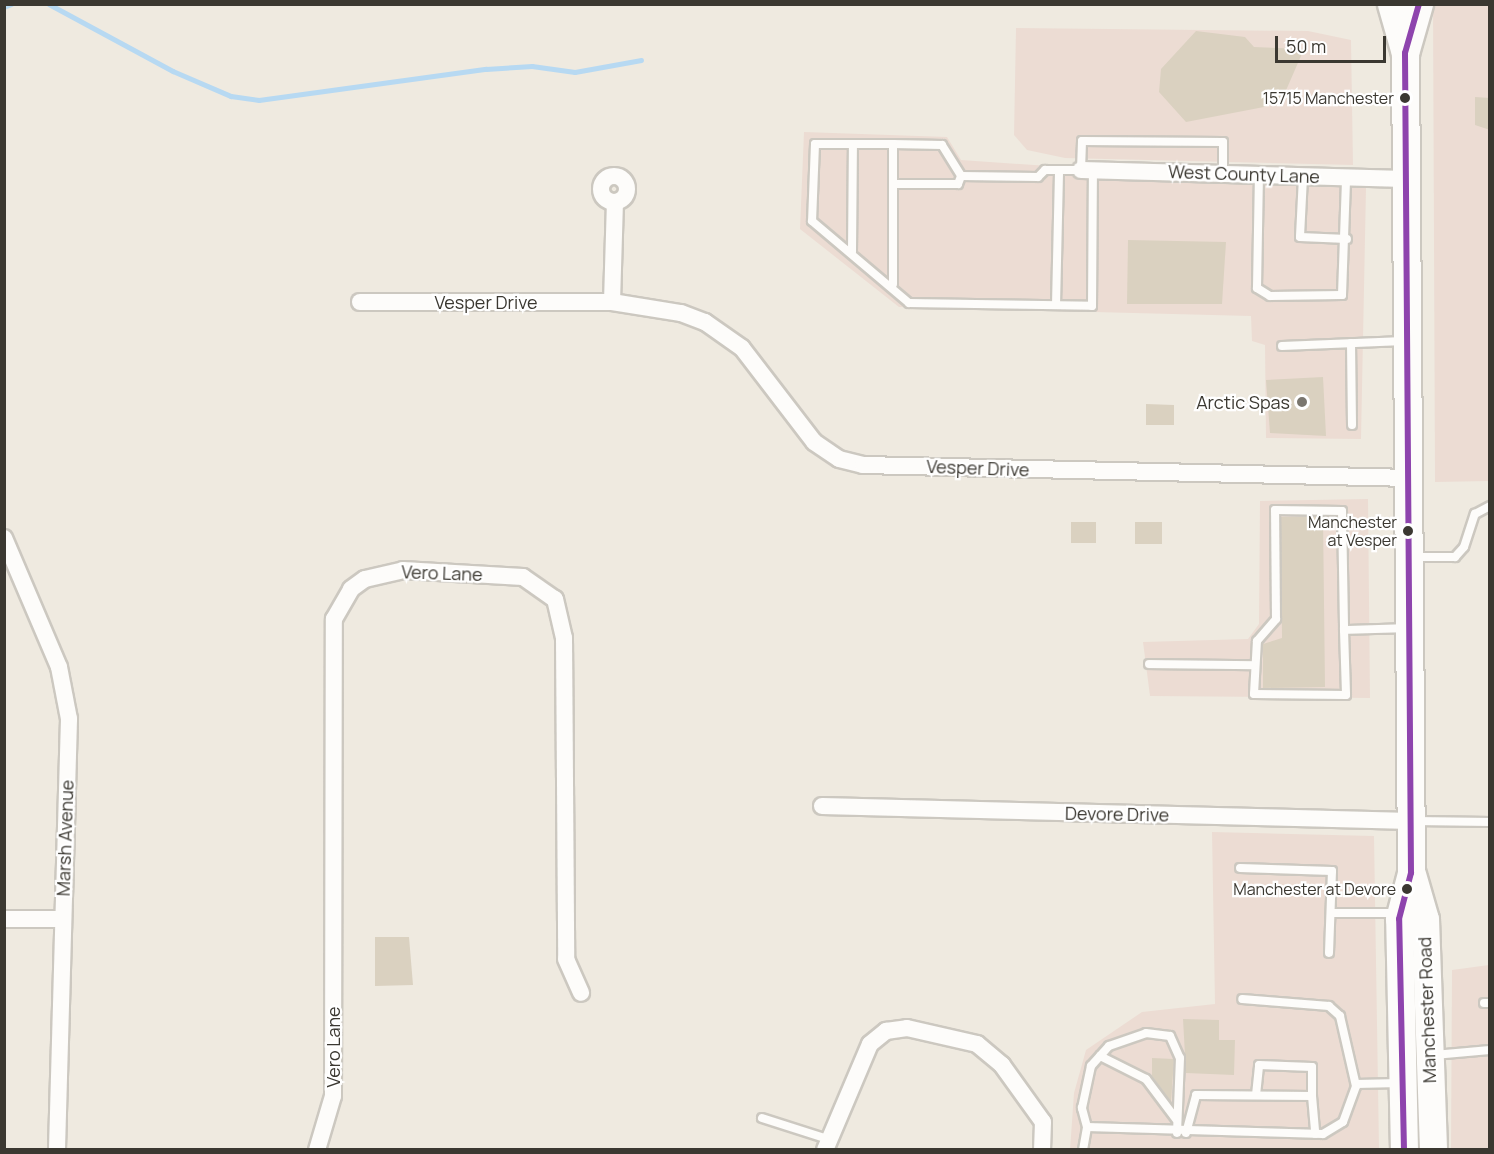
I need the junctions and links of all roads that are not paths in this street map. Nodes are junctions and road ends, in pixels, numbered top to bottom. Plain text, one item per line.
1 (1391, 4) edge
2 (1419, 4) edge
3 (1406, 52) junction
4 (853, 144) junction
5 (892, 144) junction
6 (1059, 170) junction
7 (1087, 170) junction
8 (1223, 172) junction
9 (1259, 172) junction
10 (961, 176) junction
11 (1303, 177) junction
12 (1346, 178) junction
13 (1406, 179) junction
14 (892, 184) junction
15 (615, 202) dead end
16 (1347, 239) junction
17 (852, 252) junction
18 (892, 284) junction
19 (360, 302) dead end
20 (612, 302) junction
21 (1056, 305) junction
22 (1408, 341) junction
23 (1351, 343) junction
24 (1282, 346) dead end
25 (1352, 425) dead end
26 (1409, 478) junction
27 (1490, 506) edge
28 (4, 538) edge
29 (1409, 557) junction
30 (1410, 628) junction
31 (1344, 630) junction
32 (1149, 664) dead end
33 (1253, 665) junction
34 (822, 806) dead end
35 (1411, 821) junction
36 (1490, 822) edge
37 (1240, 868) dead end
38 (1411, 873) junction
39 (1331, 913) junction
40 (1401, 913) junction
41 (4, 919) edge
42 (61, 919) junction
43 (1329, 953) dead end
44 (581, 993) dead end
45 (1242, 999) dead end
46 (1400, 1009) junction
47 (1490, 1050) edge
48 (1100, 1056) junction
49 (1428, 1056) junction
50 (1402, 1083) junction
51 (1356, 1084) junction
52 (1256, 1095) junction
53 (1312, 1096) junction
54 (762, 1118) dead end
55 (1177, 1119) junction
56 (1087, 1127) junction
57 (1181, 1133) junction
58 (1315, 1134) junction
59 (827, 1144) edge
60 (57, 1149) edge
61 (317, 1149) edge
62 (1042, 1149) edge
63 (1083, 1149) edge
64 (1404, 1149) edge
65 (1432, 1149) edge

1 - 3 highway, Manchester Road
2 - 3 highway, Manchester Road
3 - 13 highway, Manchester Road
4 - 5 lane
4 - 17 lane
4 - 17 lane
5 - 10 lane
5 - 14 lane
6 - 7 lane
6 - 10 lane
6 - 21 lane
7 - 8 street, West County Lane
7 - 8 lane
7 - 21 lane
8 - 9 street, West County Lane
9 - 11 street, West County Lane
9 - 16 lane
10 - 14 lane
11 - 12 street, West County Lane
11 - 16 lane
12 - 13 street, West County Lane
12 - 16 lane
13 - 22 highway, Manchester Road
14 - 18 lane
15 - 20 street
17 - 18 lane
18 - 21 lane
19 - 20 street, Vesper Drive
20 - 26 street, Vesper Drive
22 - 23 lane
22 - 26 highway, Manchester Road
23 - 24 lane
23 - 25 lane
26 - 29 highway, Manchester Road
27 - 29 lane
28 - 42 street, Marsh Avenue
29 - 30 highway, Manchester Road
30 - 31 lane
30 - 35 highway, Manchester Road
31 - 33 lane
31 - 33 lane
32 - 33 lane
34 - 35 street, Devore Drive
35 - 36 lane
35 - 38 highway, Manchester Road
37 - 39 lane
38 - 40 highway, Manchester Road
38 - 49 highway, Manchester Road
39 - 40 lane
39 - 43 lane
40 - 46 highway, Manchester Road
41 - 42 street
42 - 60 street, Marsh Avenue
44 - 61 street, Vero Lane
45 - 51 lane
46 - 49 highway
46 - 50 highway, Manchester Road
47 - 49 lane
48 - 55 lane
48 - 55 lane
48 - 56 lane
49 - 65 highway, Manchester Road
50 - 51 lane
50 - 64 highway, Manchester Road
51 - 58 lane
52 - 53 lane
52 - 53 lane
52 - 57 lane
53 - 58 lane
54 - 59 lane
55 - 57 lane
56 - 57 lane
56 - 63 lane
57 - 58 lane
59 - 62 street

